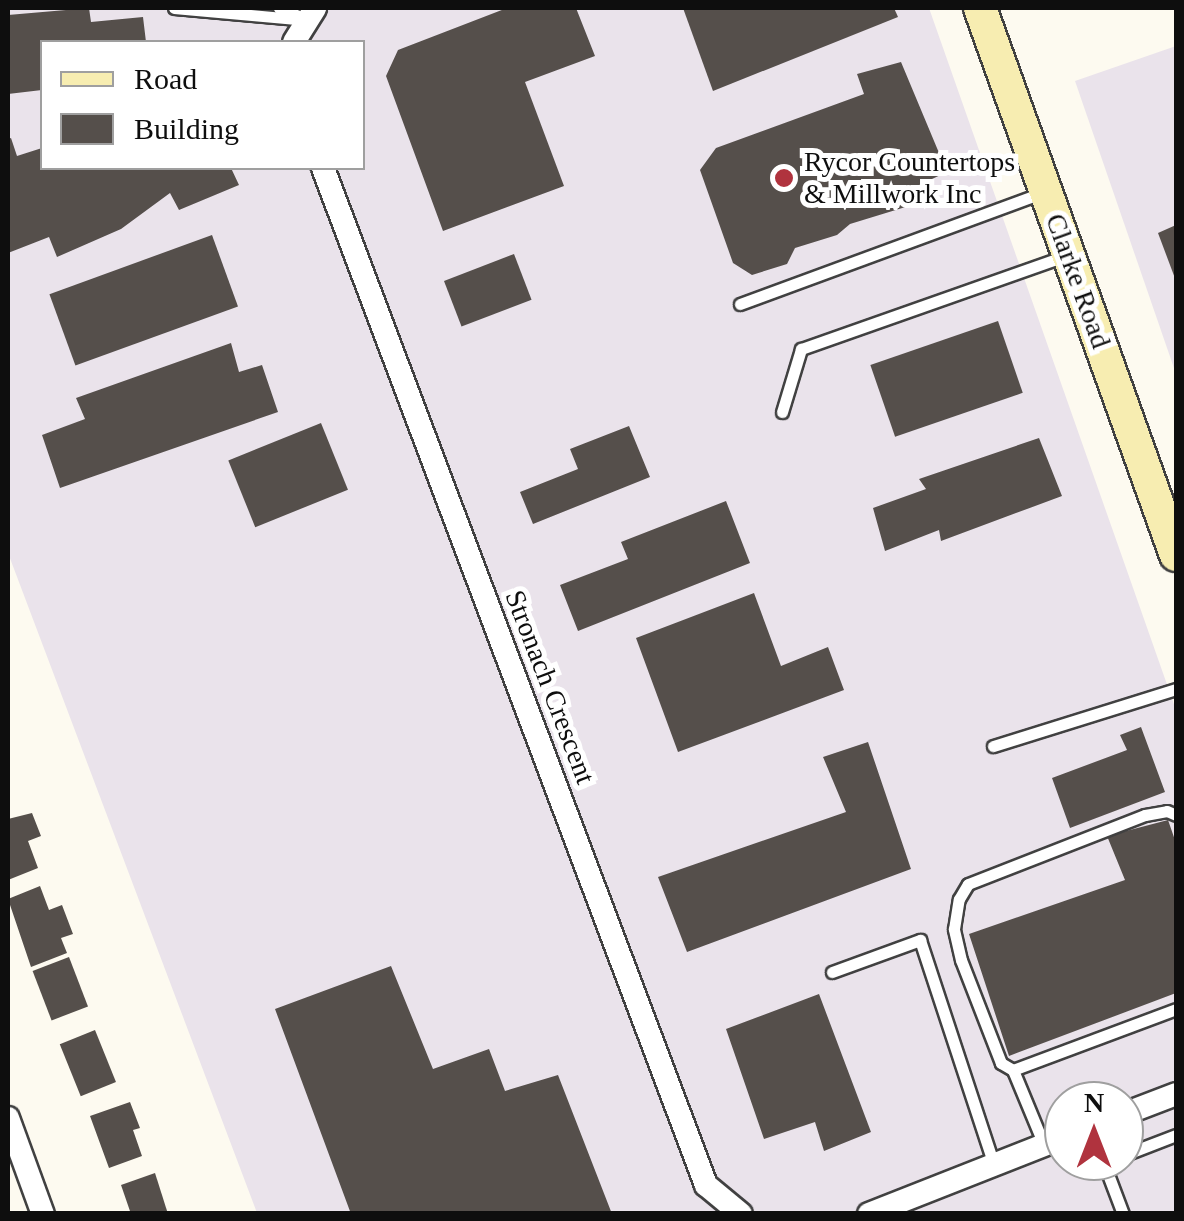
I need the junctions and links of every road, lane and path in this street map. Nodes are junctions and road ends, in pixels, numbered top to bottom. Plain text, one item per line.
1 (174, 8) edge
2 (279, 8) edge
3 (980, 8) edge
4 (311, 14) edge
5 (295, 40) edge
6 (323, 170) edge
7 (1046, 192) junction
8 (1069, 255) junction
9 (740, 304) dead end
10 (782, 412) dead end
11 (1176, 555) edge
12 (1176, 689) edge
13 (993, 746) dead end
14 (1176, 815) edge
15 (832, 972) dead end
16 (1176, 1009) edge
17 (1014, 1070) junction
18 (1176, 1094) edge
19 (1144, 1106) edge
20 (8, 1118) edge
21 (1044, 1123) edge
22 (1176, 1135) edge
23 (1044, 1145) edge
24 (1144, 1147) edge
25 (994, 1165) junction
26 (1112, 1181) edge
27 (43, 1214) edge
28 (741, 1214) edge
29 (869, 1214) edge
30 (1124, 1214) edge

1 - 4 lane
2 - 4 lane
3 - 7 main road, Clarke Road
4 - 5 street
6 - 28 street, Stronach Crescent
7 - 8 main road, Clarke Road
7 - 9 lane
8 - 10 lane
8 - 11 main road, Clarke Road
12 - 13 lane
14 - 17 lane
15 - 25 lane
16 - 17 lane
17 - 21 lane
18 - 19 street
20 - 27 street
22 - 24 lane
23 - 25 street
25 - 29 street
26 - 30 lane

